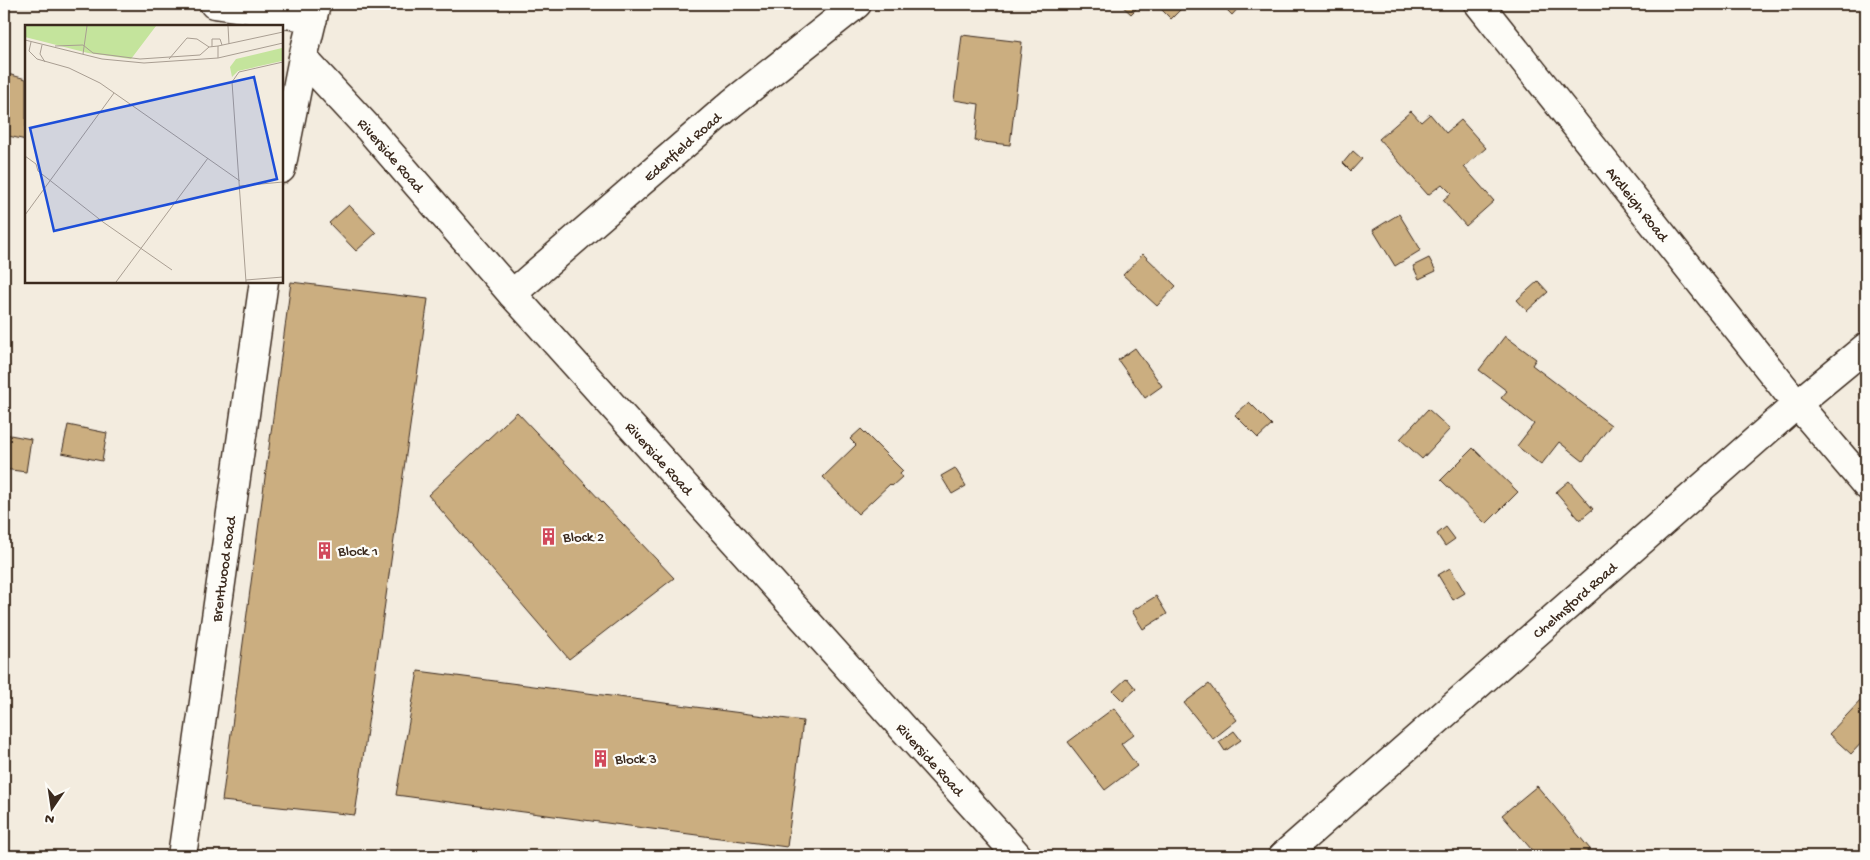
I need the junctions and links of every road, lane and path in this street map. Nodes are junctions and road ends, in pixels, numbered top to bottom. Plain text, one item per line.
1 (214, 4) edge
2 (856, 4) edge
3 (1479, 4) edge
4 (315, 11) edge
5 (302, 58) junction
6 (282, 164) edge
7 (264, 282) edge
8 (512, 294) junction
9 (1866, 347) edge
10 (1797, 404) junction
11 (1866, 485) edge
12 (182, 856) edge
13 (1018, 856) edge
14 (1283, 856) edge

1 - 4 street
2 - 8 street, Edenfield Road
3 - 10 street, Ardleigh Road
4 - 5 street
5 - 6 street
5 - 8 street, Riverside Road
7 - 12 street, Brentwood Road
8 - 13 street, Riverside Road
9 - 10 street, Chelmsford Road
10 - 11 street, Ardleigh Road
10 - 14 street, Chelmsford Road

